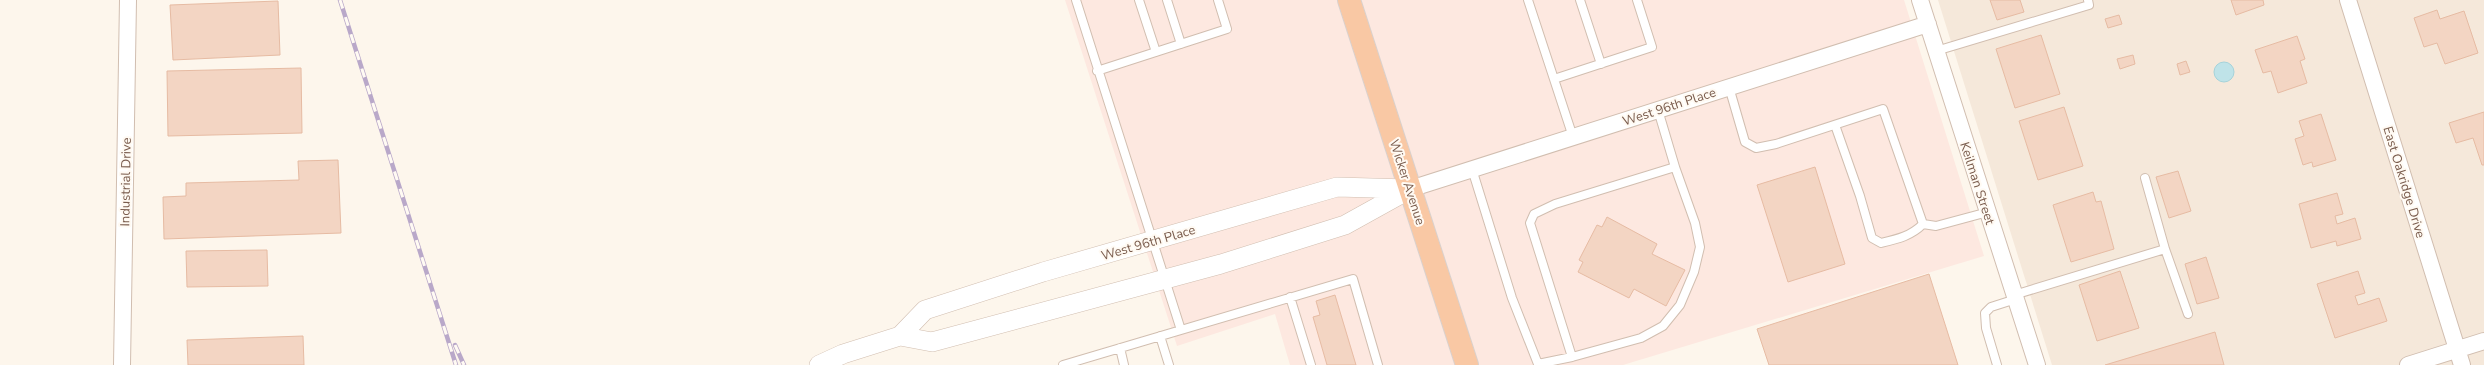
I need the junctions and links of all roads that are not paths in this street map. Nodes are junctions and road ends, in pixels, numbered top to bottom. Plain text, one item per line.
1 (128, 0) edge
2 (1076, 0) edge
3 (1139, 0) edge
4 (1167, 0) edge
5 (1218, 0) edge
6 (1349, 0) edge
7 (1528, 0) edge
8 (1580, 0) edge
9 (1637, 0) edge
10 (1920, 0) edge
11 (2088, 0) edge
12 (2348, 0) edge
13 (1928, 24) junction
14 (1181, 44) junction
15 (1936, 51) junction
16 (1156, 52) junction
17 (1601, 64) junction
18 (1097, 71) junction
19 (1554, 79) junction
20 (1728, 87) junction
21 (1658, 110) junction
22 (1835, 124) junction
23 (1573, 137) junction
24 (1675, 167) junction
25 (1472, 169) junction
26 (2145, 178) dead end
27 (1410, 189) junction
28 (1988, 212) junction
29 (1923, 224) junction
30 (1152, 241) junction
31 (2165, 249) junction
32 (1165, 279) junction
33 (1290, 297) junction
34 (2015, 297) junction
35 (2188, 314) dead end
36 (1181, 330) junction
37 (900, 336) junction
38 (1160, 336) junction
39 (2484, 341) edge
40 (1120, 348) junction
41 (2458, 349) junction
42 (1572, 358) junction
43 (844, 360) edge
44 (122, 365) edge
45 (819, 365) edge
46 (1063, 365) edge
47 (1124, 365) edge
48 (1169, 365) edge
49 (1311, 365) edge
50 (1378, 365) edge
51 (1467, 365) edge
52 (1538, 365) edge
53 (1997, 365) edge
54 (2036, 365) edge
55 (2408, 365) edge
56 (2462, 365) edge

1 - 44 street, Industrial Drive
2 - 18 lane
3 - 16 lane
4 - 14 lane
5 - 14 lane
6 - 27 highway, Wicker Avenue
7 - 19 lane
8 - 17 lane
9 - 17 lane
10 - 13 street, Keilman Street
11 - 15 lane
12 - 41 street, East Oakridge Drive
13 - 15 street, Keilman Street
13 - 20 street, West 96th Place
14 - 16 lane
15 - 28 street, Keilman Street
16 - 18 lane
17 - 19 lane
18 - 30 lane
19 - 23 lane
20 - 21 street, West 96th Place
20 - 22 lane
21 - 23 street, West 96th Place
21 - 24 lane
22 - 29 lane
22 - 29 lane
23 - 25 street, West 96th Place
24 - 42 lane
24 - 42 lane
25 - 27 street, West 96th Place
25 - 52 lane
26 - 31 lane
27 - 30 street, West 96th Place
27 - 32 street, West 96th Place
27 - 51 highway, Wicker Avenue
28 - 29 lane
28 - 34 street, Keilman Street
30 - 32 lane
30 - 37 street, West 96th Place
31 - 34 lane
31 - 35 lane
32 - 36 lane
32 - 37 street, West 96th Place
33 - 36 lane
33 - 49 lane
33 - 50 lane
34 - 53 lane
34 - 54 street, Keilman Street
36 - 38 lane
37 - 43 street, West 96th Place
38 - 40 lane
38 - 48 lane
39 - 41 street
40 - 46 lane
40 - 47 lane
41 - 55 street
41 - 56 street, East Oakridge Drive
42 - 52 lane
43 - 45 street, West 96th Place

